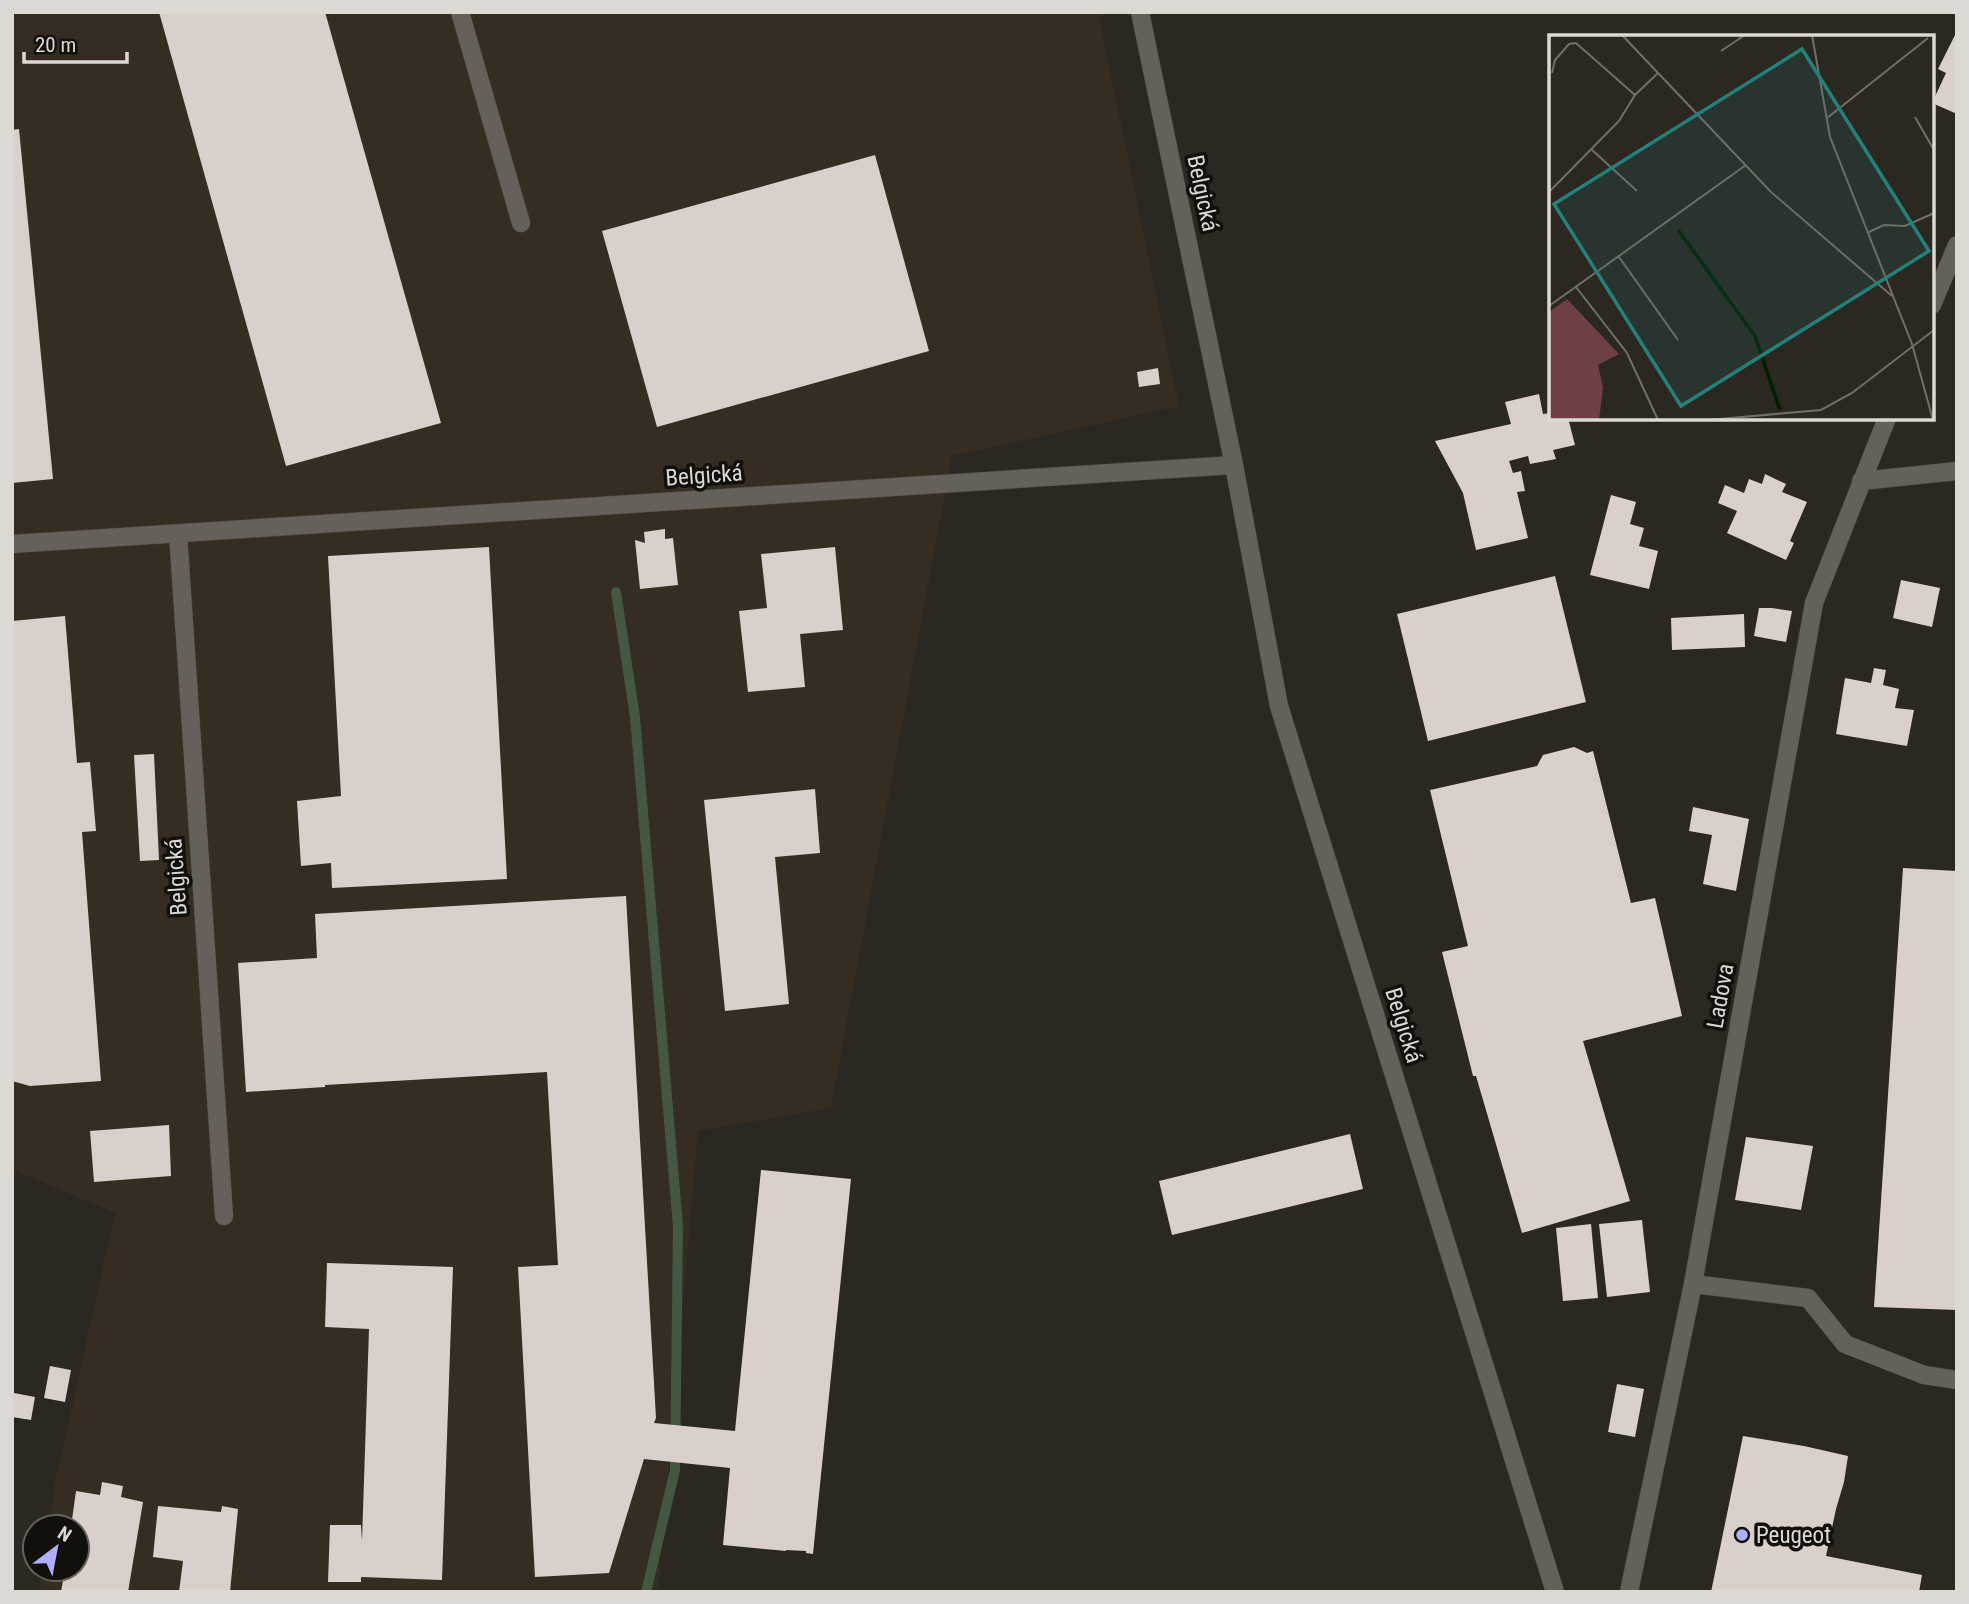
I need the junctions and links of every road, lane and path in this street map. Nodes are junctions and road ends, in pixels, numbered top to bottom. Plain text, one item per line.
1 (460, 12) edge
2 (1140, 12) edge
3 (521, 223) dead end
4 (1957, 245) edge
5 (1934, 300) edge
6 (1886, 420) edge
7 (1234, 465) junction
8 (1957, 471) edge
9 (1861, 481) junction
10 (178, 534) junction
11 (12, 544) edge
12 (224, 1216) dead end
13 (1693, 1284) junction
14 (1957, 1380) edge
15 (1555, 1592) edge
16 (1629, 1592) edge

1 - 3 street
2 - 7 street, Belgická
4 - 5 street
6 - 9 street, Ladova
7 - 10 street, Belgická
7 - 15 street, Belgická
8 - 9 street
9 - 13 street, Ladova
10 - 11 street, Belgická
10 - 12 street, Belgická
13 - 14 street
13 - 16 street, Ladova

